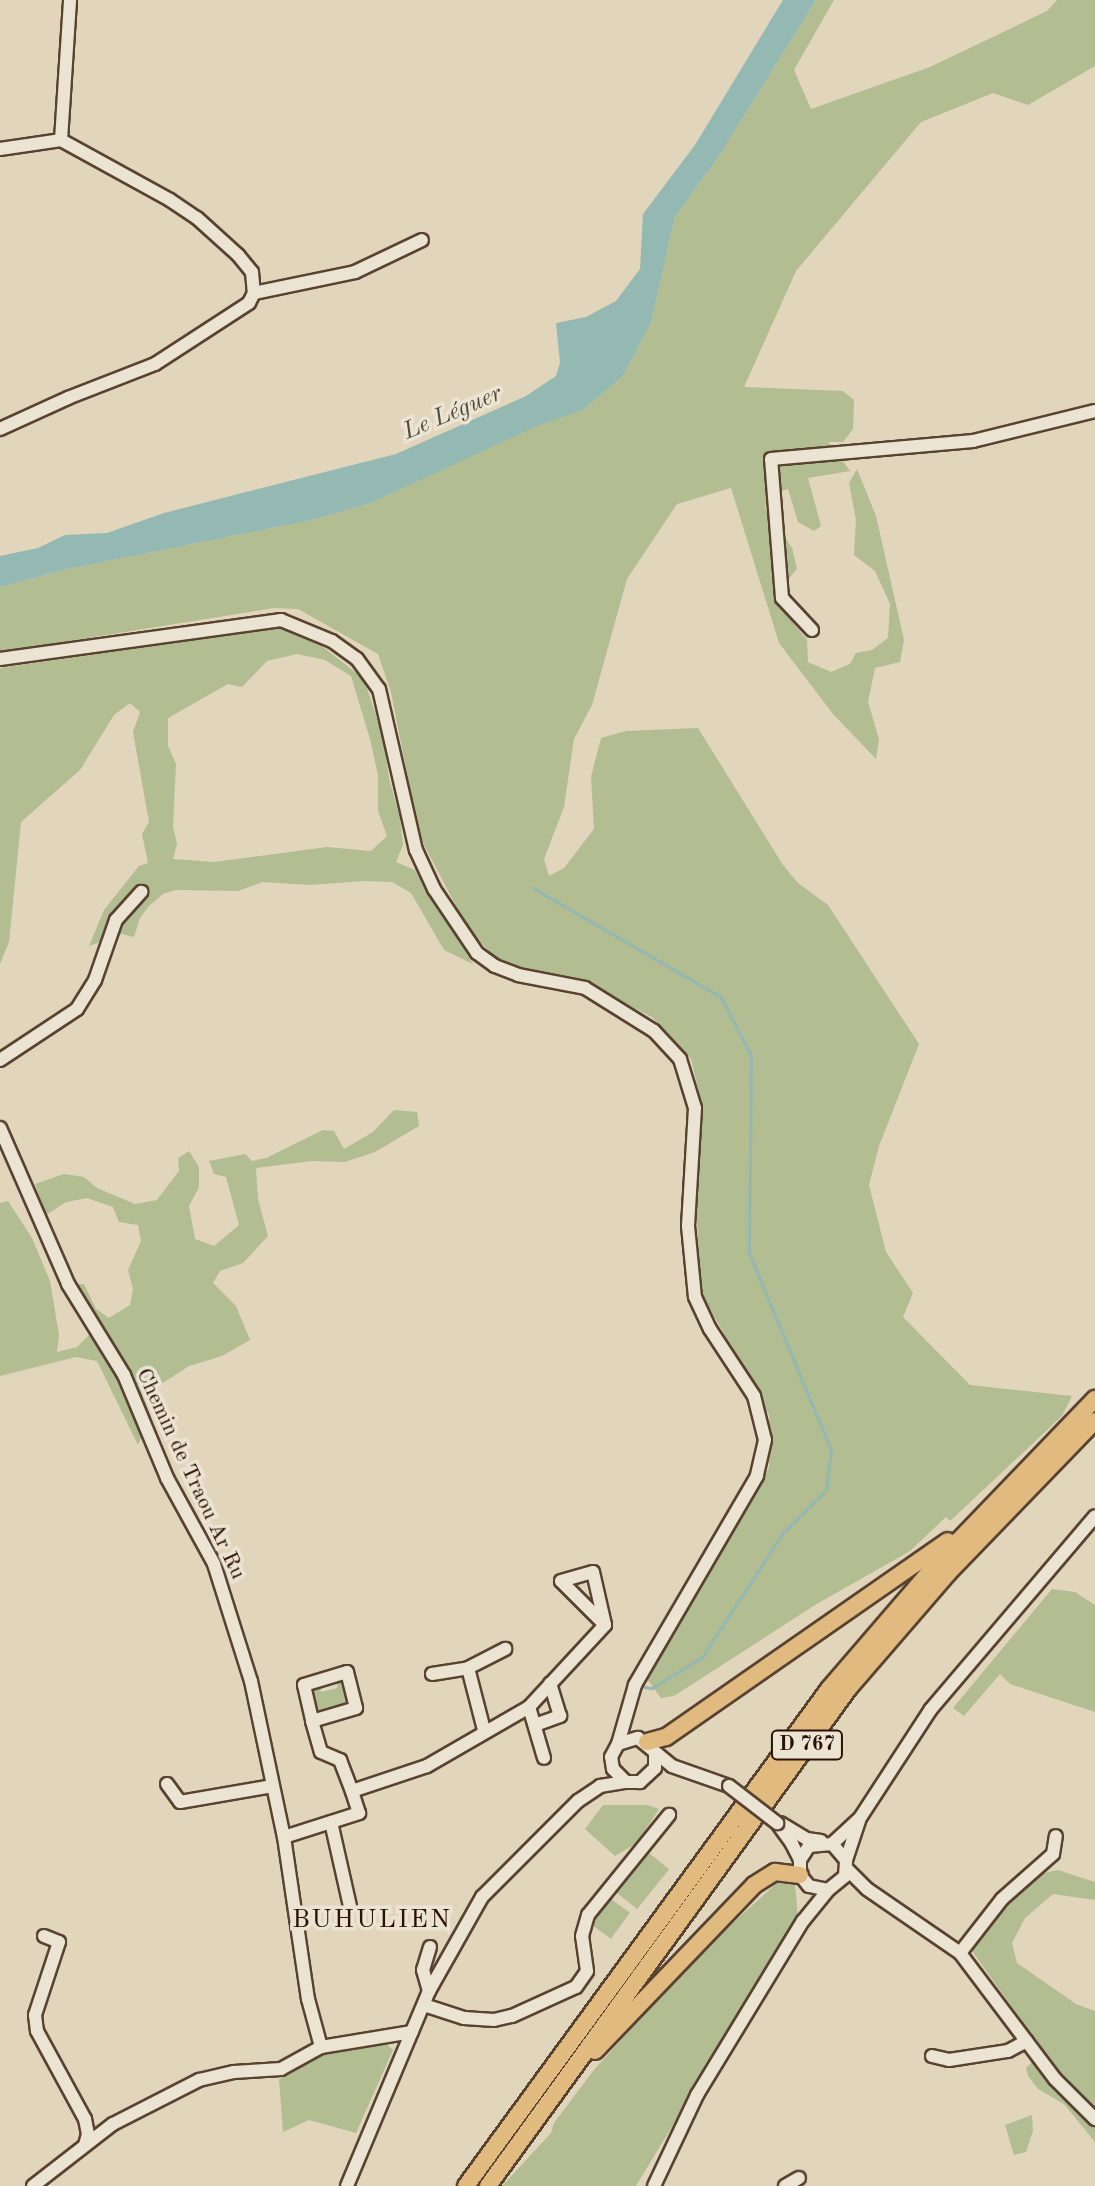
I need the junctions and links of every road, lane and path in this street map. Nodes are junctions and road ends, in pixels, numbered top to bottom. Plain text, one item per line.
1 (70, 0) edge
2 (61, 140) junction
3 (0, 149) edge
4 (422, 240) dead end
5 (254, 293) junction
6 (1095, 411) edge
7 (0, 429) edge
8 (812, 630) dead end
9 (0, 659) edge
10 (141, 892) dead end
11 (0, 1060) edge
12 (0, 1128) edge
13 (1095, 1399) edge
14 (1095, 1421) edge
15 (1095, 1516) edge
16 (976, 1522) junction
17 (605, 1625) dead end
18 (505, 1649) dead end
19 (468, 1668) junction
20 (432, 1674) dead end
21 (550, 1684) junction
22 (529, 1707) junction
23 (625, 1710) junction
24 (312, 1721) junction
25 (535, 1725) junction
26 (484, 1730) junction
27 (618, 1744) junction
28 (647, 1745) junction
29 (611, 1757) junction
30 (544, 1758) dead end
31 (681, 1770) junction
32 (647, 1778) junction
33 (626, 1782) junction
34 (167, 1784) dead end
35 (273, 1786) junction
36 (593, 1790) junction
37 (352, 1791) junction
38 (669, 1815) dead end
39 (860, 1818) junction
40 (331, 1822) junction
41 (777, 1823) junction
42 (1056, 1836) dead end
43 (284, 1837) junction
44 (829, 1843) junction
45 (847, 1864) junction
46 (803, 1874) junction
47 (831, 1889) junction
48 (867, 1889) junction
49 (350, 1906) dead end
50 (803, 1921) junction
51 (44, 1936) dead end
52 (430, 1947) dead end
53 (960, 1953) junction
54 (429, 1991) junction
55 (424, 2005) junction
56 (412, 2032) junction
57 (1027, 2041) junction
58 (321, 2047) junction
59 (932, 2056) dead end
60 (553, 2096) junction
61 (1095, 2119) edge
62 (83, 2148) junction
63 (799, 2178) dead end
64 (33, 2186) edge
65 (347, 2186) edge
66 (466, 2186) edge
67 (488, 2186) edge
68 (654, 2186) edge
69 (785, 2186) edge

1 - 2 street
2 - 3 street
2 - 5 street
4 - 5 street
5 - 7 street
6 - 8 street
9 - 23 street
10 - 11 street
12 - 35 street, Chemin de Traou Ar Ru
13 - 16 highway, D 767
14 - 60 highway, D 767
15 - 39 street
16 - 28 highway
16 - 66 highway, D 767
17 - 21 street
18 - 19 street
19 - 20 street
19 - 26 street
21 - 22 street
21 - 25 street
22 - 25 street
22 - 26 street
23 - 27 street
23 - 28 street
24 - 24 street
24 - 37 street
25 - 30 street
26 - 37 street
27 - 28 street
27 - 29 street
28 - 31 street
28 - 32 street
29 - 33 street
29 - 36 street
31 - 32 street
31 - 41 street, bridge
32 - 33 street
33 - 36 street
34 - 35 street
35 - 43 street, Chemin de Traou Ar Ru
36 - 54 street
37 - 40 street
38 - 55 street
39 - 44 street
39 - 45 street
40 - 43 street
40 - 49 street
41 - 44 street
41 - 46 street
42 - 53 street
43 - 58 street, Chemin de Traou Ar Ru
44 - 45 street
44 - 46 street
45 - 47 street
45 - 48 street
46 - 47 street
46 - 50 street
46 - 60 highway, D 767
47 - 48 street
47 - 50 street
48 - 53 street
50 - 68 street
51 - 62 street
52 - 54 street
53 - 57 street
54 - 55 street
55 - 56 street
56 - 58 street
56 - 65 street
57 - 59 street
57 - 61 street
58 - 62 street
60 - 67 highway, D 767
62 - 64 street
63 - 69 street

